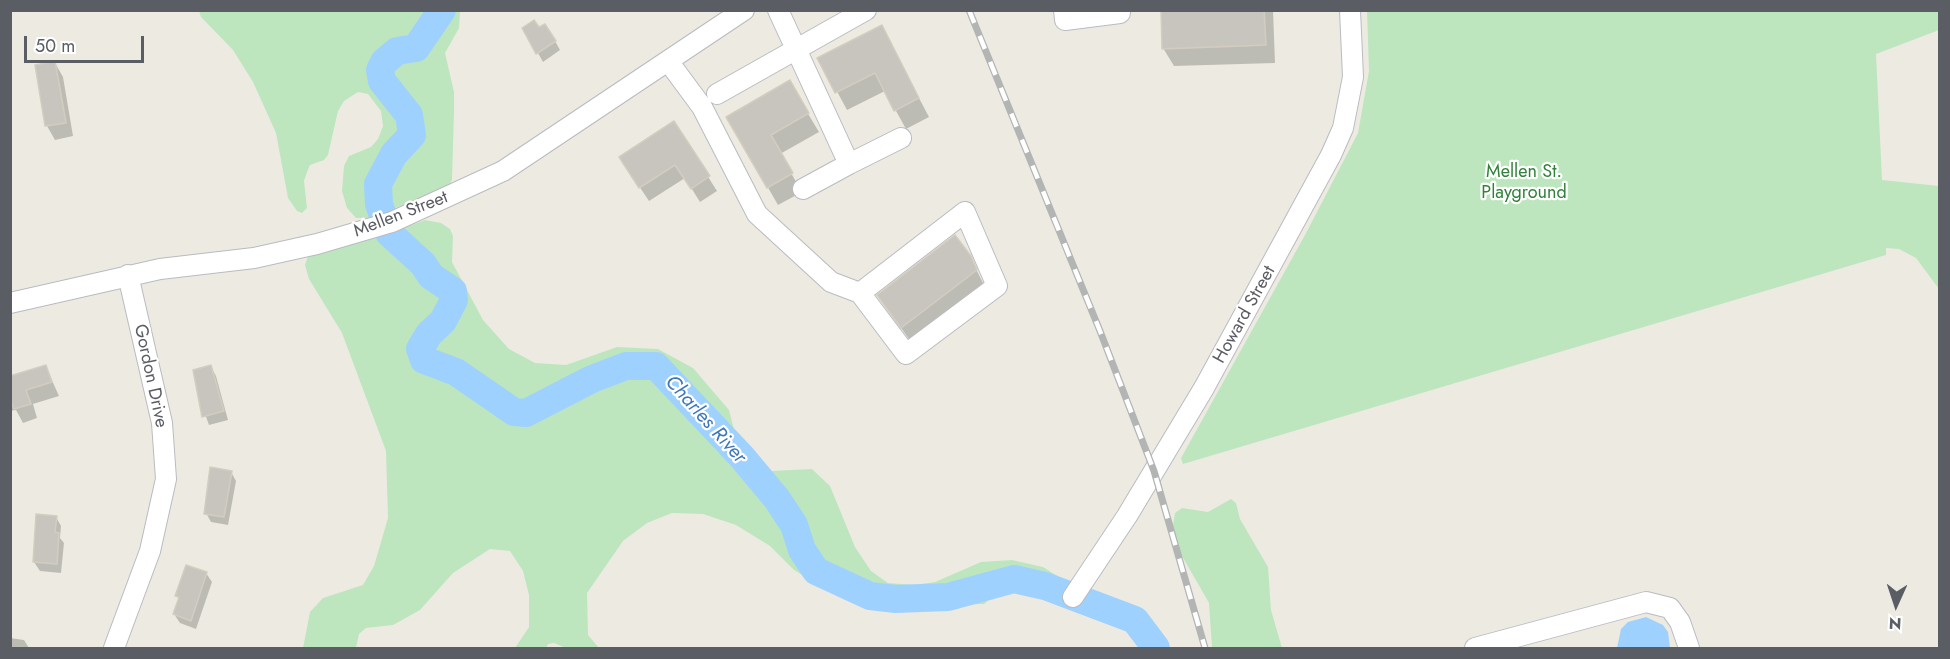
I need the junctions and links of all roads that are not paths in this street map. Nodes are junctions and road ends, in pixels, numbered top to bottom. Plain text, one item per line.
1 (744, 10) edge
2 (778, 10) edge
3 (866, 10) edge
4 (1064, 10) edge
5 (1120, 10) edge
6 (1350, 10) edge
7 (796, 48) junction
8 (668, 61) junction
9 (717, 94) dead end
10 (901, 138) dead end
11 (849, 164) junction
12 (803, 189) dead end
13 (128, 275) junction
14 (860, 293) junction
15 (10, 303) edge
16 (1073, 597) dead end
17 (114, 648) edge
18 (1475, 648) edge
19 (1689, 648) edge

1 - 8 street, Mellen Street
2 - 7 street
3 - 7 street
4 - 5 street
6 - 16 street, Howard Street
7 - 9 street
7 - 11 street
8 - 13 street, Mellen Street
8 - 14 street
10 - 11 street
11 - 12 street
13 - 15 street, Mellen Street
13 - 17 street, Gordon Drive
14 - 14 street
18 - 19 street

